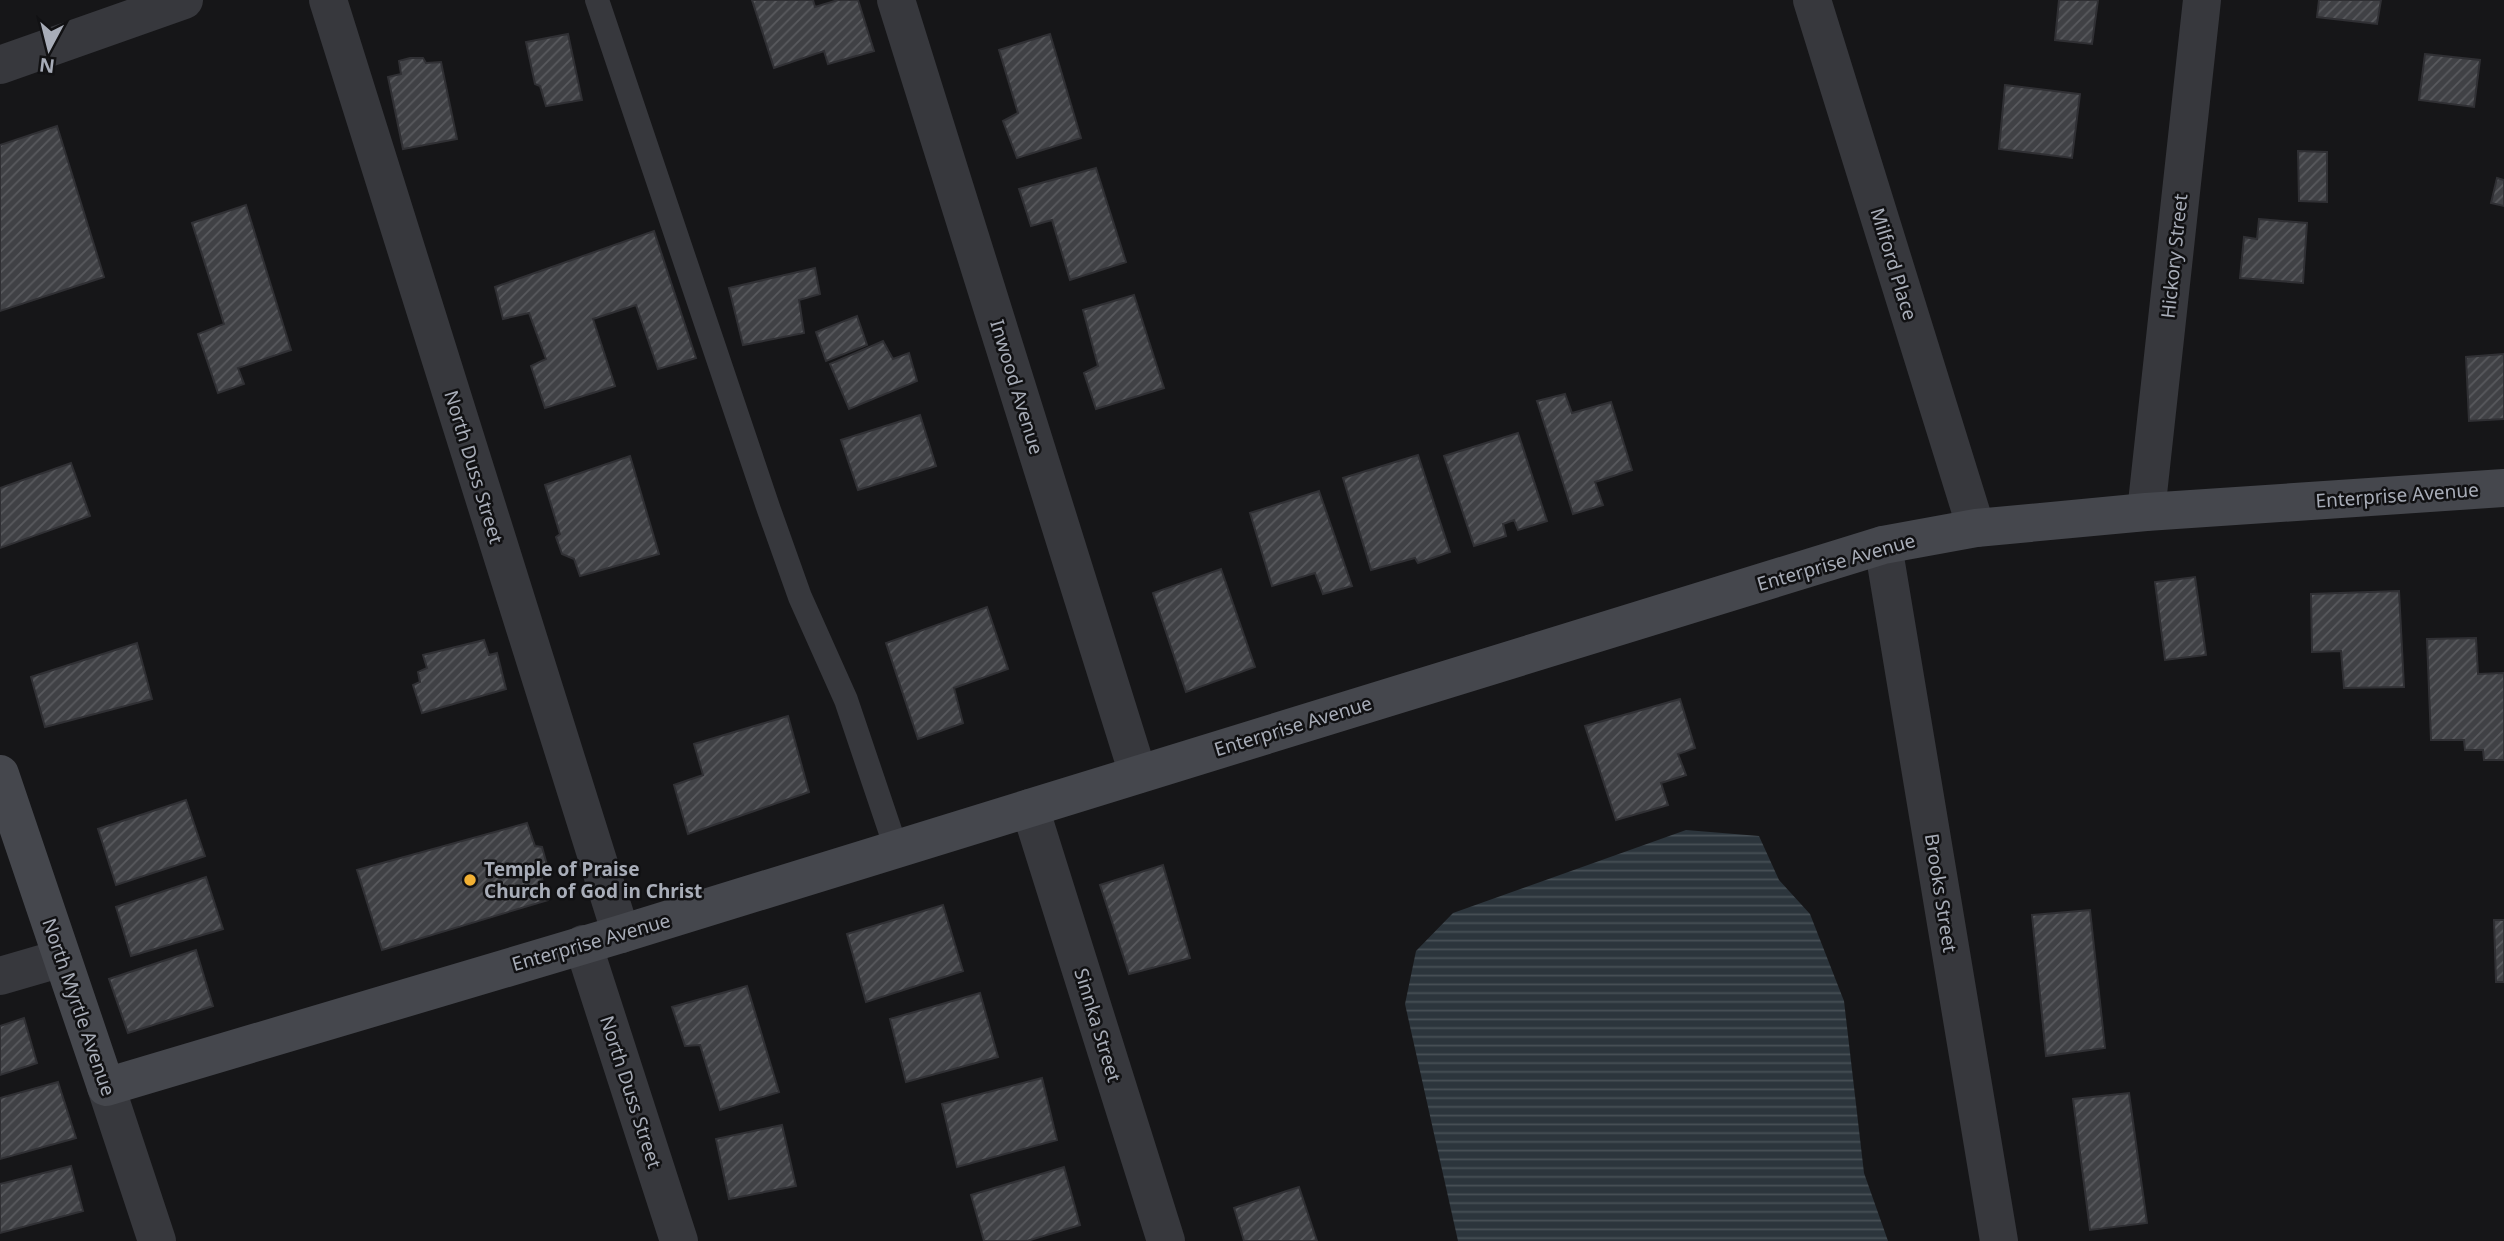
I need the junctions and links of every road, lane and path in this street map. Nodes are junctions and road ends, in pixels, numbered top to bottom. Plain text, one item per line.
1 (184, 0) edge
2 (328, 0) edge
3 (597, 0) edge
4 (896, 0) edge
5 (1812, 0) edge
6 (2202, 0) edge
7 (0, 65) edge
8 (2504, 488) edge
9 (2146, 512) junction
10 (1976, 528) junction
11 (1883, 545) junction
12 (0, 774) edge
13 (1138, 774) junction
14 (1030, 808) junction
15 (897, 848) junction
16 (621, 934) junction
17 (583, 944) junction
18 (62, 958) junction
19 (0, 975) edge
20 (106, 1087) junction
21 (157, 1241) edge
22 (679, 1241) edge
23 (1166, 1241) edge
24 (1999, 1241) edge

1 - 7 street
2 - 16 street, North Duss Street
3 - 15 lane
4 - 13 street, Inwood Avenue
5 - 10 street, Milford Place
6 - 9 street, Hickory Street
8 - 9 street, Enterprise Avenue
9 - 10 street, Enterprise Avenue
10 - 11 street, Enterprise Avenue
11 - 13 street, Enterprise Avenue
11 - 24 street, Brooks Street
12 - 18 street, North Myrtle Avenue
13 - 14 street, Enterprise Avenue
14 - 15 street, Enterprise Avenue
14 - 23 street, Sinnka Street
15 - 16 street, Enterprise Avenue
16 - 17 street, Enterprise Avenue
17 - 20 street, Enterprise Avenue
17 - 22 street, North Duss Street
18 - 19 street
18 - 20 street, North Myrtle Avenue
20 - 21 street, North Myrtle Avenue

